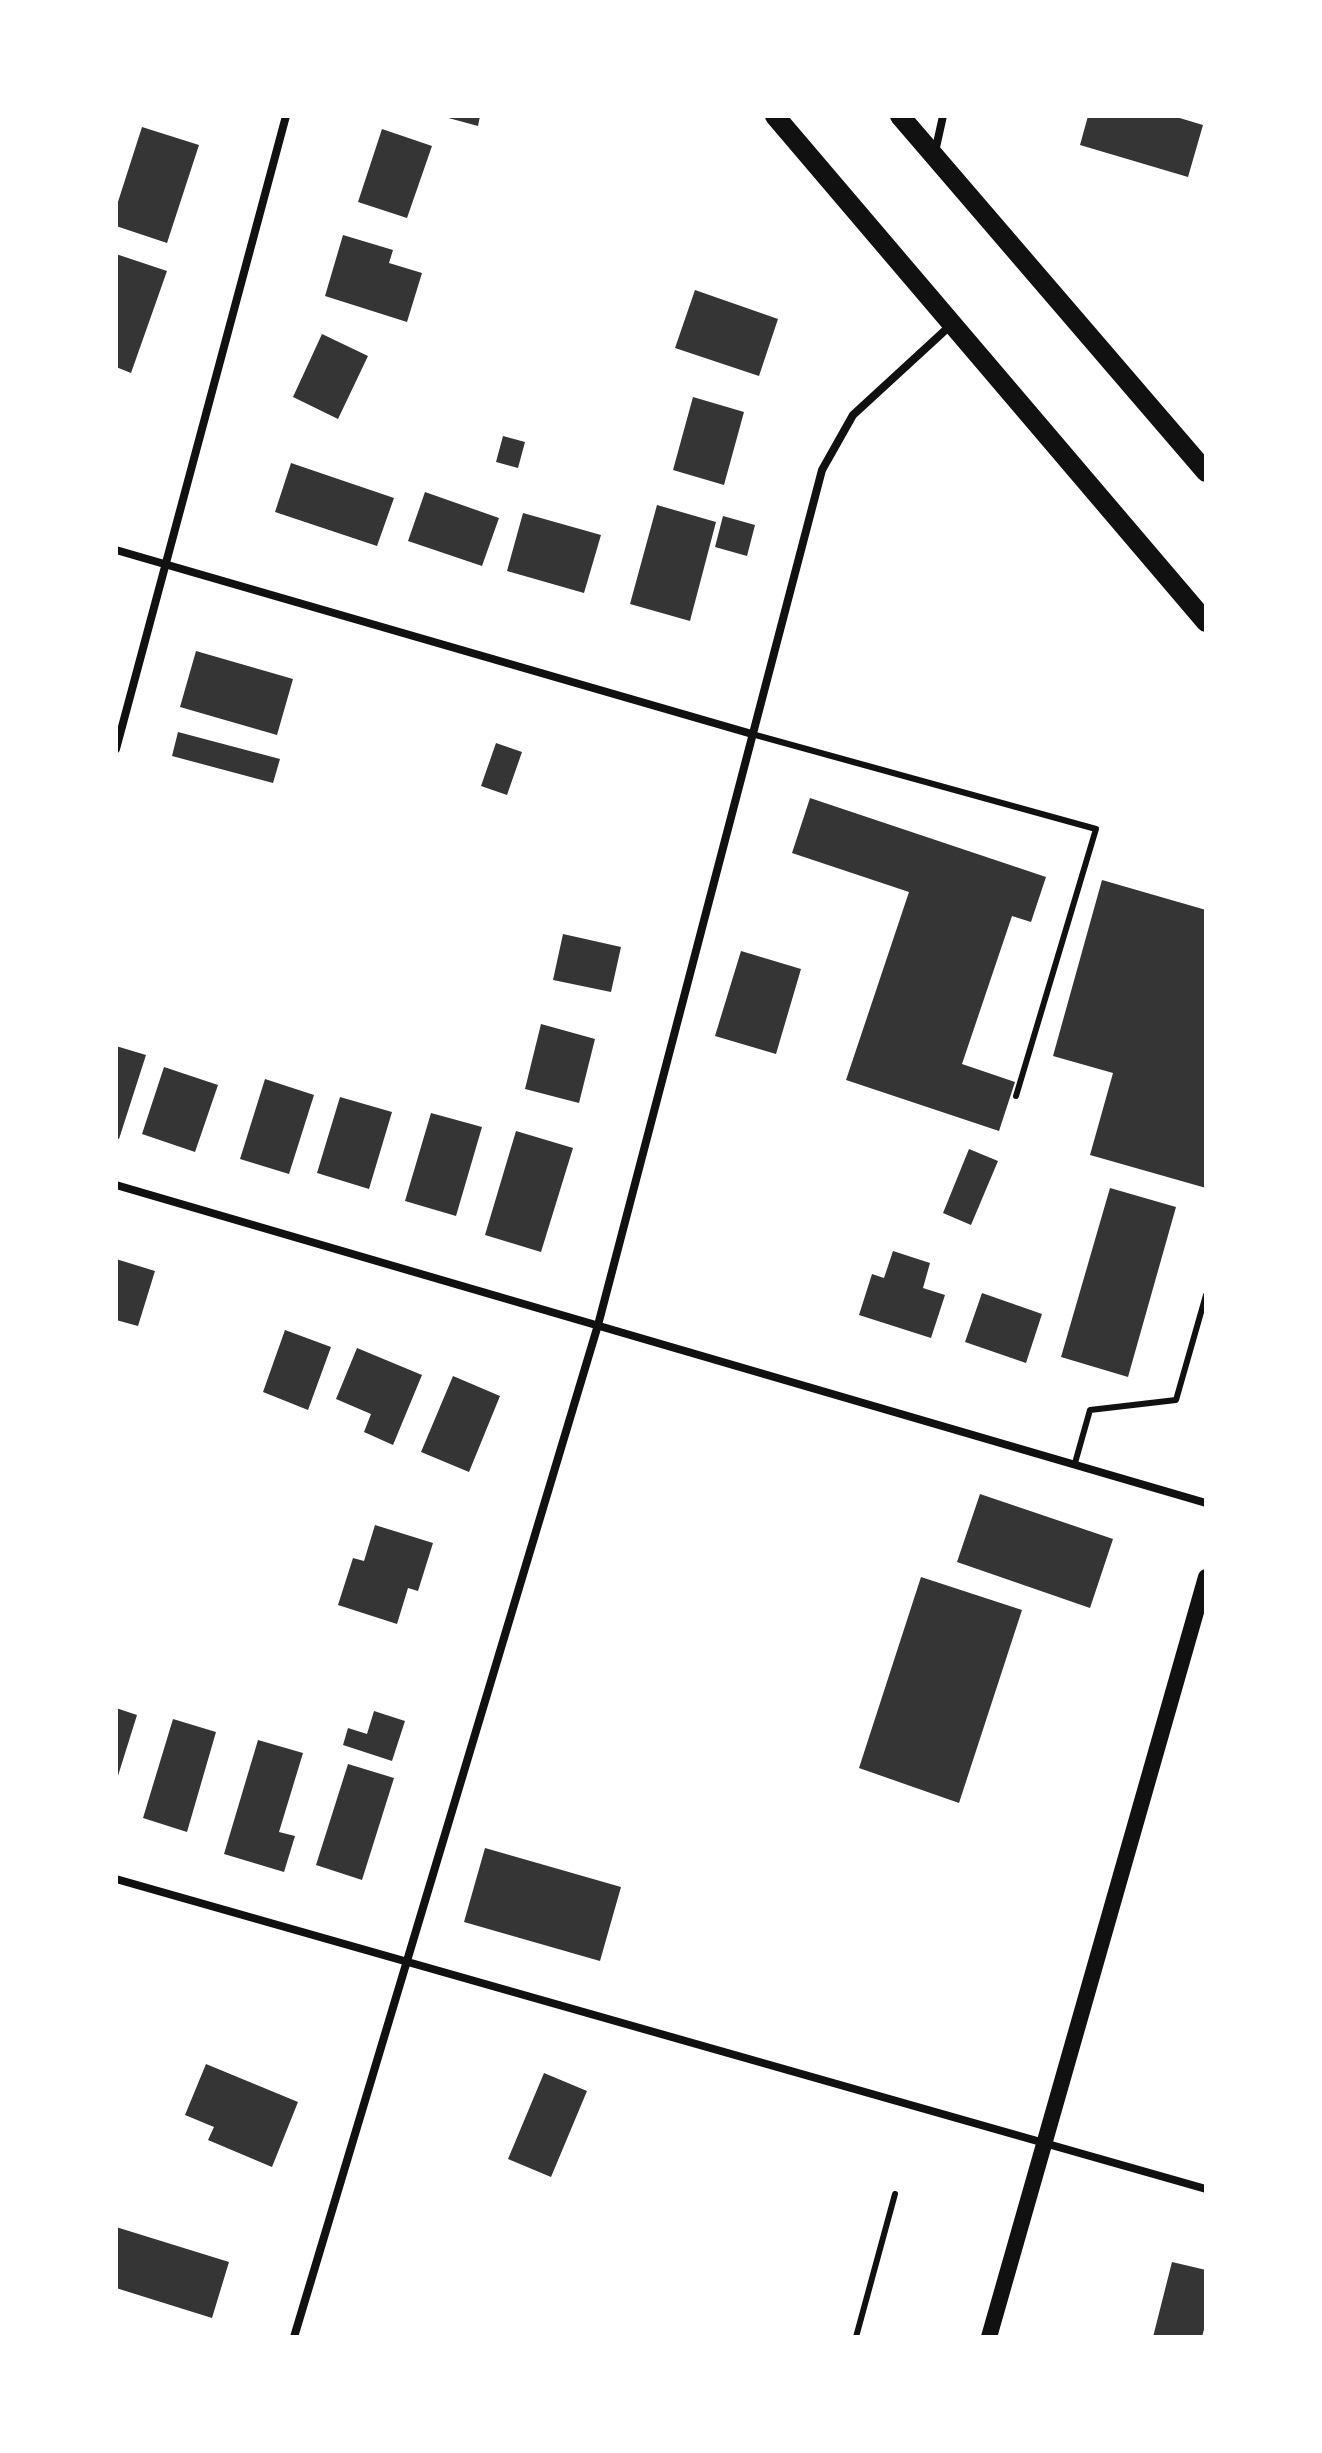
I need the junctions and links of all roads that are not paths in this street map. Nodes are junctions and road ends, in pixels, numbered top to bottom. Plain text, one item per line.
1 (286, 116) edge
2 (775, 116) edge
3 (900, 116) edge
4 (943, 116) edge
5 (934, 156) junction
6 (952, 324) junction
7 (1206, 472) edge
8 (116, 550) edge
9 (165, 564) junction
10 (1206, 622) edge
11 (752, 734) junction
12 (116, 749) edge
13 (1016, 1096) dead end
14 (116, 1185) edge
15 (1206, 1295) edge
16 (598, 1325) junction
17 (1075, 1463) junction
18 (1206, 1503) edge
19 (1206, 1577) edge
20 (116, 1879) edge
21 (408, 1964) junction
22 (1042, 2142) junction
23 (1206, 2189) edge
24 (895, 2194) dead end
25 (294, 2337) edge
26 (856, 2337) edge
27 (989, 2337) edge

1 - 9 street
2 - 6 main road
3 - 5 main road
4 - 5 street
5 - 7 main road
6 - 10 main road
6 - 11 street
8 - 9 street
9 - 11 street
9 - 12 street
11 - 13 lane
11 - 16 street
14 - 16 street
15 - 17 lane
16 - 17 street
16 - 21 street
17 - 18 street
19 - 22 main road
20 - 21 street
21 - 22 street
21 - 25 street
22 - 23 street
22 - 27 main road
24 - 26 lane

